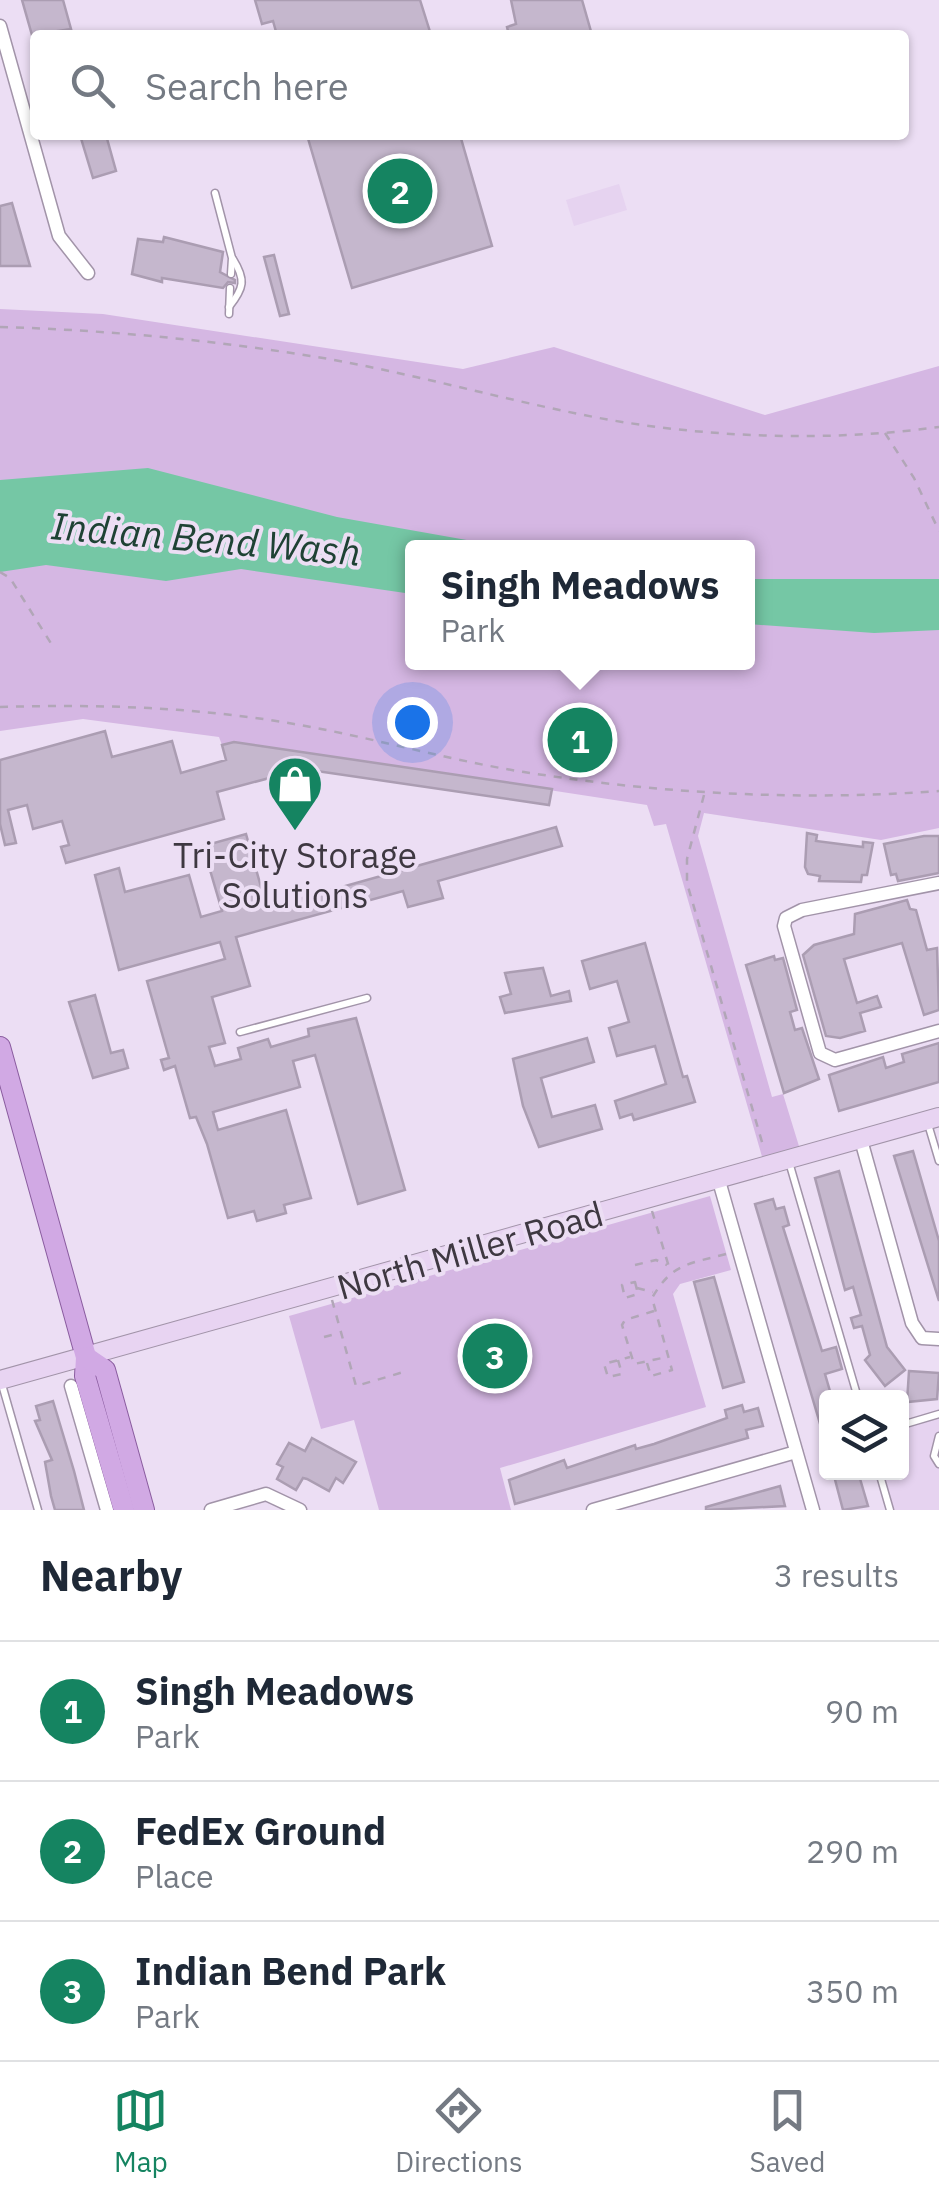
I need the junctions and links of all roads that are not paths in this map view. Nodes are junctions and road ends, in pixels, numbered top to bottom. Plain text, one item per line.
1 (0, 26) edge
2 (30, 133) edge
3 (32, 140) edge
4 (216, 193) dead end
5 (232, 258) junction
6 (88, 273) dead end
7 (231, 274) dead end
8 (230, 288) dead end
9 (939, 886) edge
10 (367, 998) dead end
11 (939, 1031) edge
12 (240, 1032) dead end
13 (0, 1047) edge
14 (933, 1119) edge
15 (861, 1140) junction
16 (789, 1160) junction
17 (939, 1161) edge
18 (719, 1180) junction
19 (939, 1339) edge
20 (86, 1357) junction
21 (0, 1380) edge
22 (71, 1386) dead end
23 (856, 1390) edge
24 (939, 1414) edge
25 (909, 1423) edge
26 (939, 1436) edge
27 (796, 1452) junction
28 (939, 1464) edge
29 (882, 1480) edge
30 (38, 1510) edge
31 (108, 1510) edge
32 (124, 1510) edge
33 (144, 1510) edge
34 (211, 1510) edge
35 (300, 1510) edge
36 (593, 1510) edge
37 (813, 1510) edge
38 (890, 1510) edge

1 - 2 street
3 - 6 street
4 - 5 lane
5 - 7 lane
5 - 8 lane
9 - 11 street
10 - 12 lane
13 - 20 main road
14 - 15 street, North Miller Road
14 - 17 lane
15 - 16 street, North Miller Road
15 - 19 street
16 - 18 street, North Miller Road
16 - 23 lane
18 - 20 street, North Miller Road
18 - 27 street
20 - 21 street, North Miller Road
20 - 32 main road
20 - 33 main road
21 - 30 lane
22 - 31 street
24 - 25 lane
26 - 28 lane
27 - 36 street
27 - 37 street
29 - 38 lane
34 - 35 street

